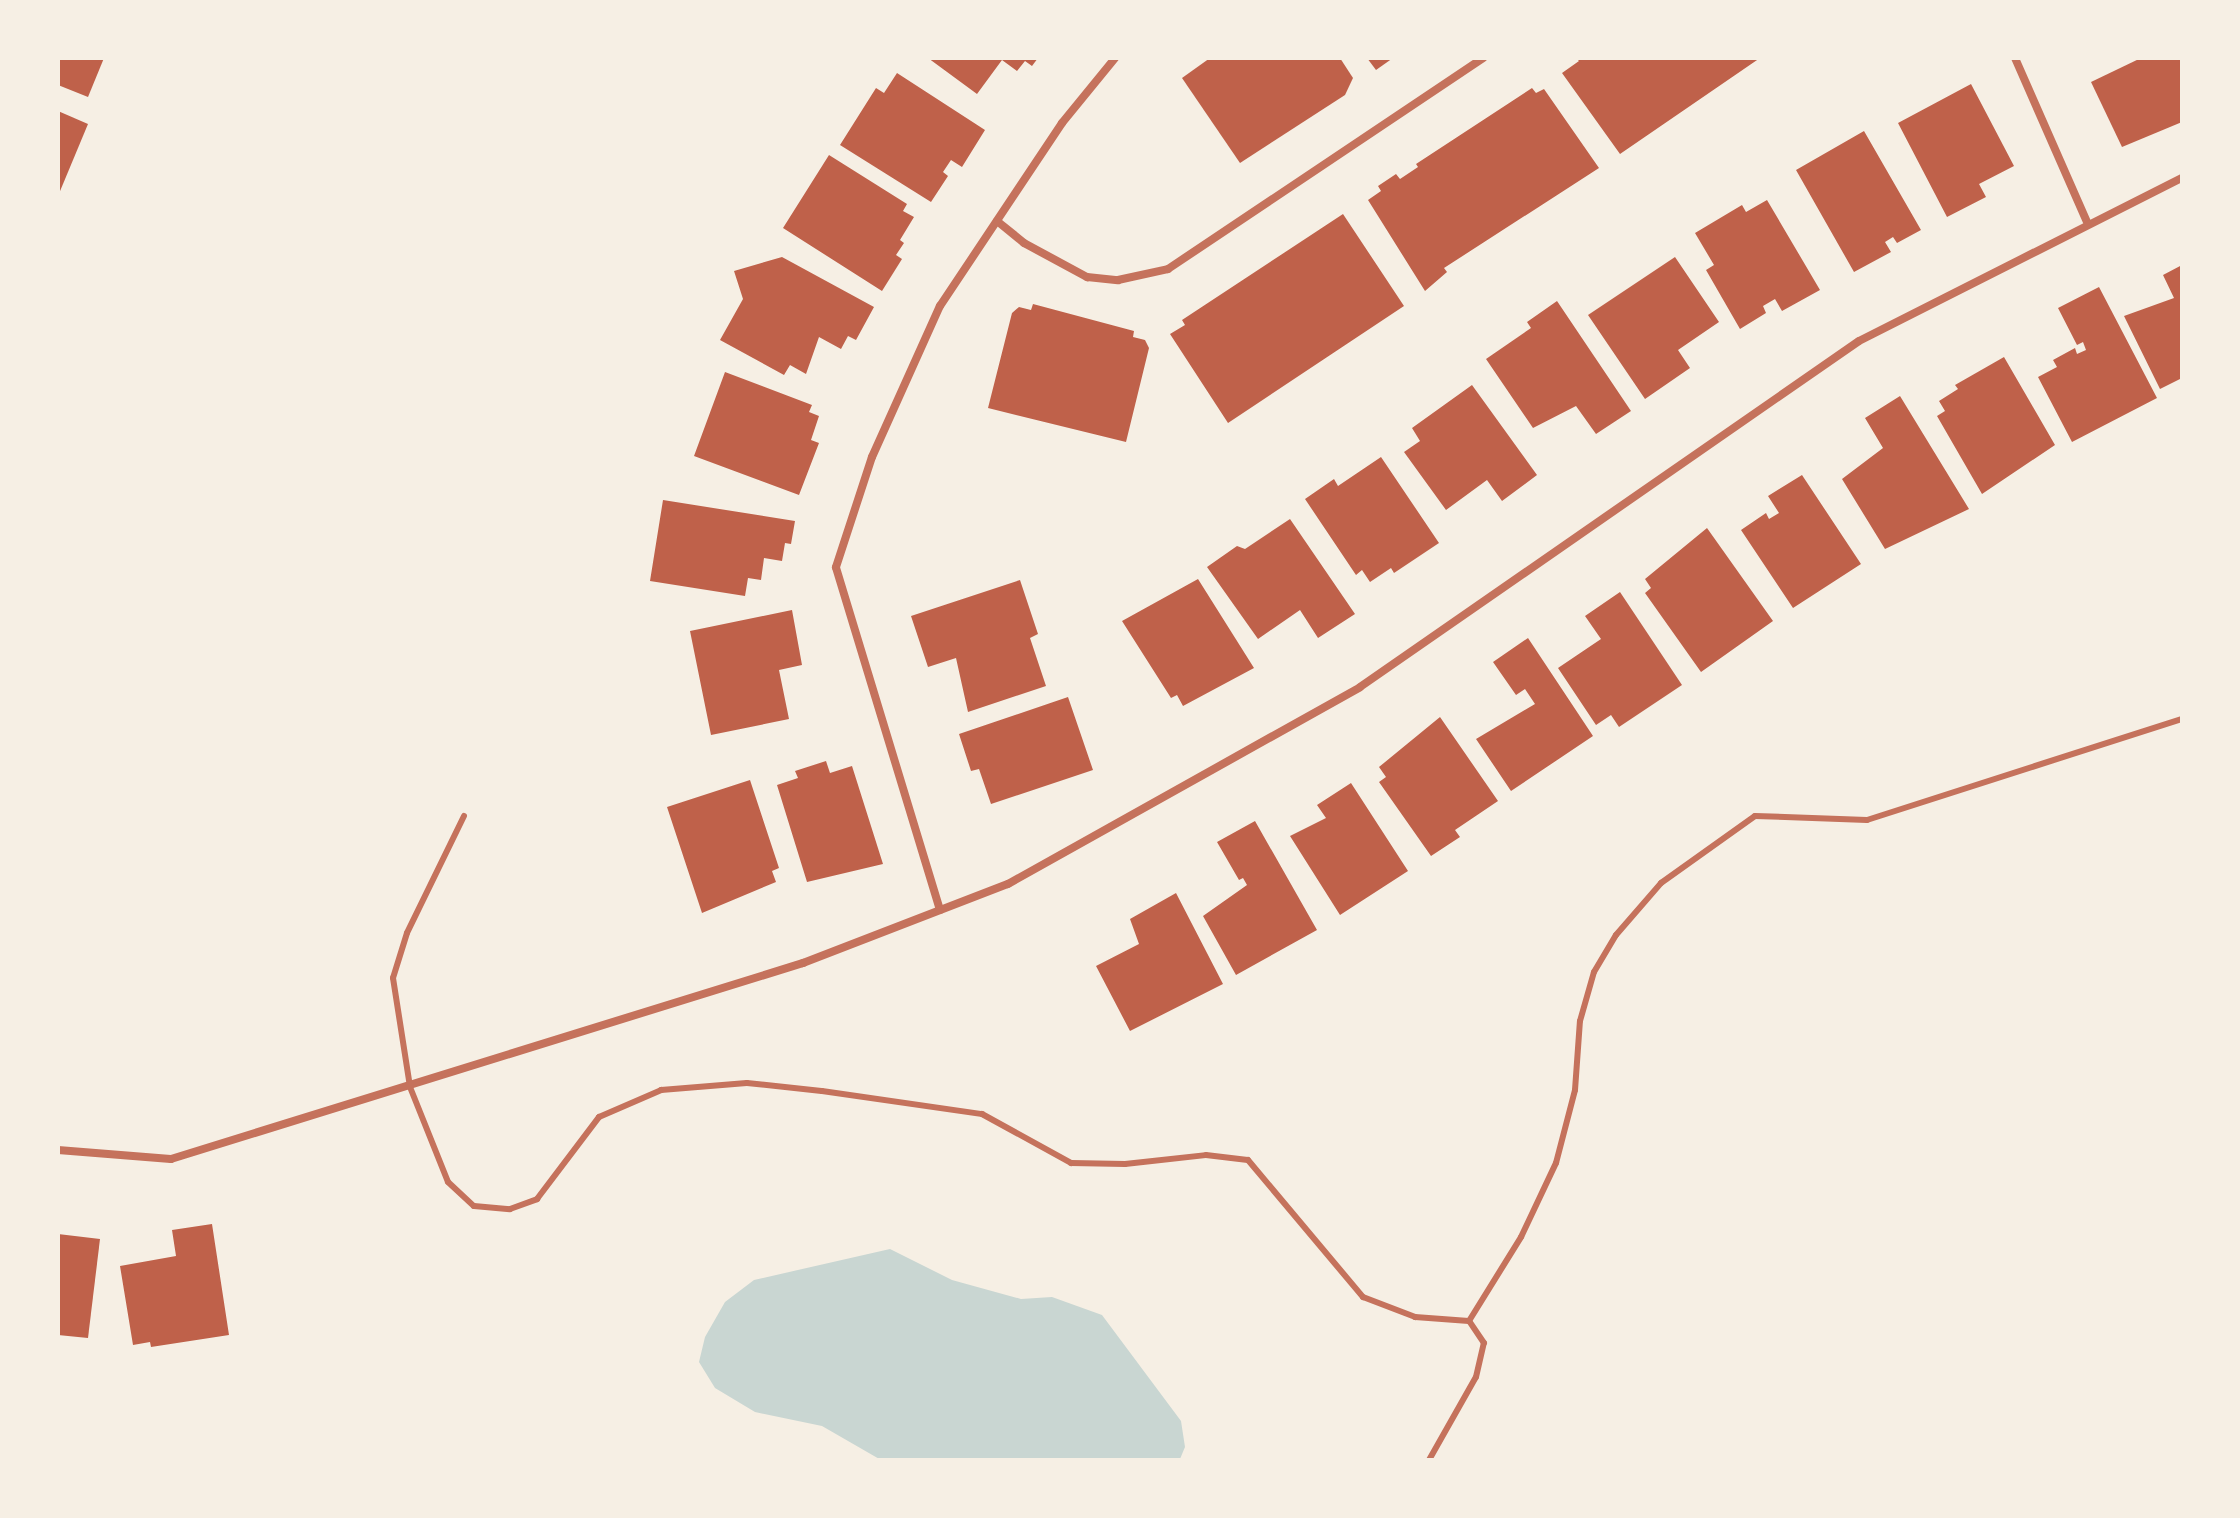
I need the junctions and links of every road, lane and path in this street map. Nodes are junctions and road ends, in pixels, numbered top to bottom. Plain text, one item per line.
1 (1115, 58) edge
2 (1483, 58) edge
3 (2015, 58) edge
4 (2182, 178) edge
5 (997, 221) junction
6 (2087, 222) junction
7 (2182, 719) edge
8 (464, 816) dead end
9 (940, 910) junction
10 (410, 1087) junction
11 (58, 1150) edge
12 (1469, 1321) junction
13 (1429, 1460) edge

1 - 5 street
2 - 5 street
3 - 6 street
4 - 6 street
5 - 9 street
6 - 9 street
7 - 12 lane
8 - 10 lane
9 - 10 street
10 - 11 street
10 - 12 lane
12 - 13 lane

